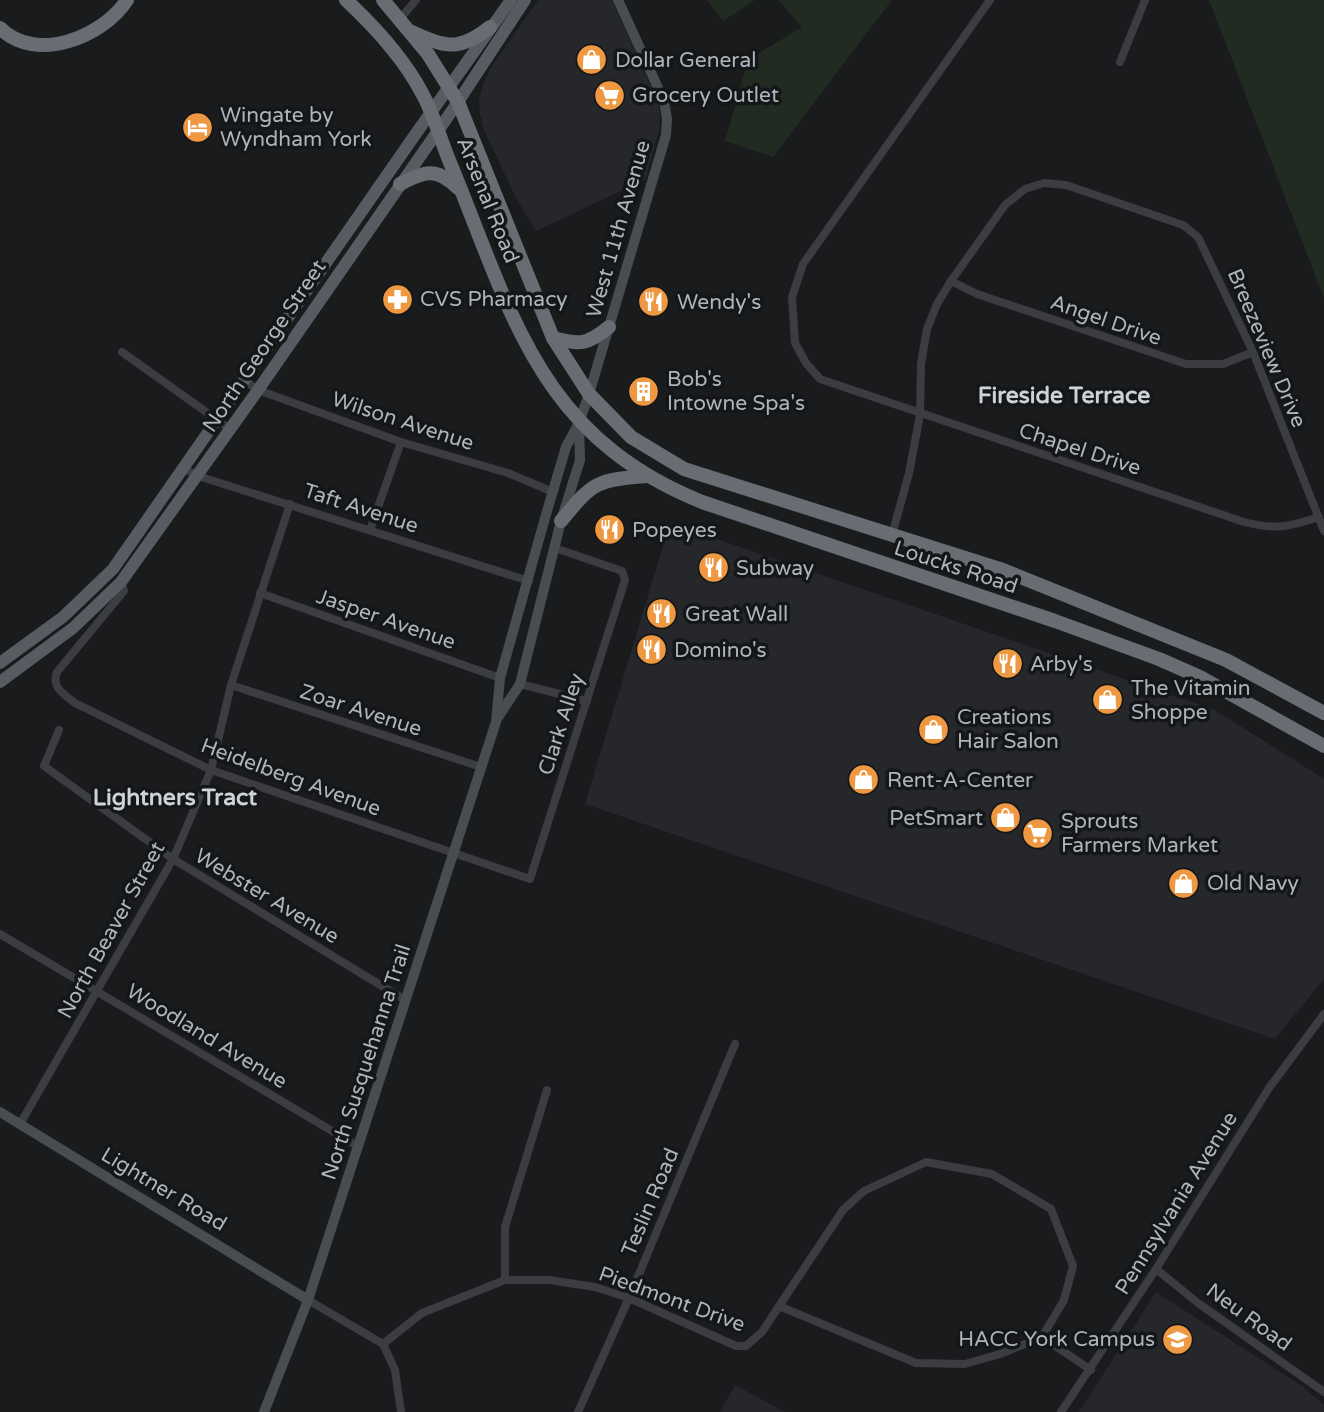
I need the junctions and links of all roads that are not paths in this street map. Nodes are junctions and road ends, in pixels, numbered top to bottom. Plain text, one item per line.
1 (127, 0) edge
2 (346, 0) edge
3 (383, 0) edge
4 (416, 0) edge
5 (511, 0) edge
6 (525, 0) edge
7 (618, 0) edge
8 (990, 0) edge
9 (1145, 0) edge
10 (400, 19) junction
11 (491, 27) junction
12 (0, 28) edge
13 (411, 32) junction
14 (1121, 62) dead end
15 (449, 87) junction
16 (457, 102) junction
17 (432, 112) junction
18 (438, 129) junction
19 (400, 184) junction
20 (462, 192) junction
21 (951, 281) junction
22 (609, 327) junction
23 (553, 338) junction
24 (122, 352) dead end
25 (1253, 352) junction
26 (244, 380) junction
27 (258, 390) junction
28 (589, 394) junction
29 (920, 415) junction
30 (218, 420) junction
31 (579, 423) junction
32 (230, 429) junction
33 (401, 442) junction
34 (183, 468) junction
35 (198, 476) junction
36 (647, 476) junction
37 (553, 492) junction
38 (290, 504) junction
39 (1319, 517) junction
40 (561, 521) junction
41 (370, 530) junction
42 (1324, 531) edge
43 (892, 535) junction
44 (555, 548) junction
45 (529, 581) junction
46 (121, 582) junction
47 (260, 593) junction
48 (0, 663) edge
49 (500, 678) junction
50 (0, 682) edge
51 (520, 684) junction
52 (231, 685) junction
53 (587, 701) junction
54 (1324, 713) edge
55 (496, 722) junction
56 (59, 730) dead end
57 (1324, 746) edge
58 (481, 768) junction
59 (211, 770) junction
60 (453, 853) junction
61 (173, 859) junction
62 (530, 878) joint
63 (0, 934) edge
64 (97, 991) junction
65 (405, 1000) junction
66 (1324, 1014) edge
67 (735, 1044) dead end
68 (547, 1090) dead end
69 (0, 1112) edge
70 (20, 1124) junction
71 (359, 1147) junction
72 (1156, 1269) junction
73 (505, 1280) junction
74 (629, 1298) junction
75 (308, 1300) junction
76 (779, 1306) junction
77 (1041, 1337) junction
78 (383, 1344) junction
79 (1091, 1370) junction
80 (1324, 1392) edge
81 (264, 1412) edge
82 (401, 1412) edge
83 (578, 1412) edge
84 (1061, 1412) edge

1 - 12 highway
2 - 17 highway, Arsenal Road
3 - 10 highway, Arsenal Road
4 - 10 street
5 - 11 main road, North George Street
6 - 16 main road, North George Street
7 - 22 main road, West 11th Avenue
8 - 29 street, Chapel Drive
9 - 14 street
10 - 13 highway, Arsenal Road
11 - 13 highway
11 - 15 main road, North George Street
13 - 15 highway, Arsenal Road
15 - 16 highway, Arsenal Road
15 - 17 main road, North George Street
16 - 18 main road, North George Street
16 - 23 highway, Arsenal Road
17 - 18 highway, Arsenal Road
17 - 26 main road, North George Street
18 - 19 main road, North George Street
18 - 20 highway, Arsenal Road
19 - 20 highway
19 - 27 main road, North George Street
20 - 31 highway, Arsenal Road
21 - 25 street, Angel Drive
21 - 25 street, Breezeview Drive
21 - 29 street
22 - 23 highway
22 - 28 main road, West 11th Avenue
23 - 28 highway, Arsenal Road
24 - 30 street
25 - 39 street, Breezeview Drive
26 - 27 street, Wilson Avenue
26 - 30 main road, North George Street
27 - 32 main road, North George Street
27 - 33 street, Wilson Avenue
28 - 31 main road, North Susquehanna Trail
28 - 43 highway, Loucks Road
29 - 39 street, Chapel Drive
29 - 43 street
30 - 32 street
30 - 34 main road, North George Street
31 - 36 highway, Loucks Road
31 - 37 main road, North Susquehanna Trail
31 - 40 main road, North Susquehanna Trail
32 - 35 main road, North George Street
33 - 37 street, Wilson Avenue
33 - 41 street
34 - 35 street, Taft Avenue
34 - 48 main road, North George Street
35 - 38 street, Taft Avenue
35 - 46 main road, North George Street
36 - 40 highway
36 - 57 highway, Loucks Road
37 - 45 main road, North Susquehanna Trail
38 - 41 street, Taft Avenue
38 - 47 street, North Beaver Street
39 - 42 street, Breezeview Drive
40 - 44 main road, North Susquehanna Trail
41 - 45 street, Taft Avenue
43 - 54 highway, Loucks Road
44 - 51 main road, North Susquehanna Trail
44 - 53 street, Clark Alley
45 - 49 main road, North Susquehanna Trail
46 - 50 main road, North George Street
46 - 59 street, Heidelberg Avenue
47 - 49 street, Jasper Avenue
47 - 52 street, North Beaver Street
49 - 55 main road, North Susquehanna Trail
51 - 53 street
51 - 55 main road, North Susquehanna Trail
52 - 58 street, Zoar Avenue
52 - 59 street, North Beaver Street
53 - 62 street, Clark Alley
55 - 58 main road, North Susquehanna Trail
56 - 61 street, Webster Avenue
58 - 60 main road, North Susquehanna Trail
59 - 60 street, Heidelberg Avenue
59 - 61 street, North Beaver Street
60 - 62 street, Heidelberg Avenue
60 - 65 main road, North Susquehanna Trail
61 - 64 street, North Beaver Street
61 - 65 street, Webster Avenue
63 - 64 street, Woodland Avenue
64 - 70 street, North Beaver Street
64 - 71 street, Woodland Avenue
65 - 71 main road, North Susquehanna Trail
66 - 72 street, Pennsylvania Avenue
67 - 74 street, Teslin Road
68 - 73 street
69 - 70 main road, Lightner Road
70 - 75 main road, Lightner Road
71 - 75 main road, North Susquehanna Trail
72 - 79 street, Pennsylvania Avenue
72 - 80 street, Neu Road
73 - 74 street, Piedmont Drive
73 - 78 street, Piedmont Drive
74 - 76 street, Piedmont Drive
74 - 83 street, Teslin Road
75 - 78 street
75 - 81 main road, North Susquehanna Trail
76 - 77 street
76 - 77 street
77 - 79 street
78 - 82 street
79 - 84 street, Pennsylvania Avenue

